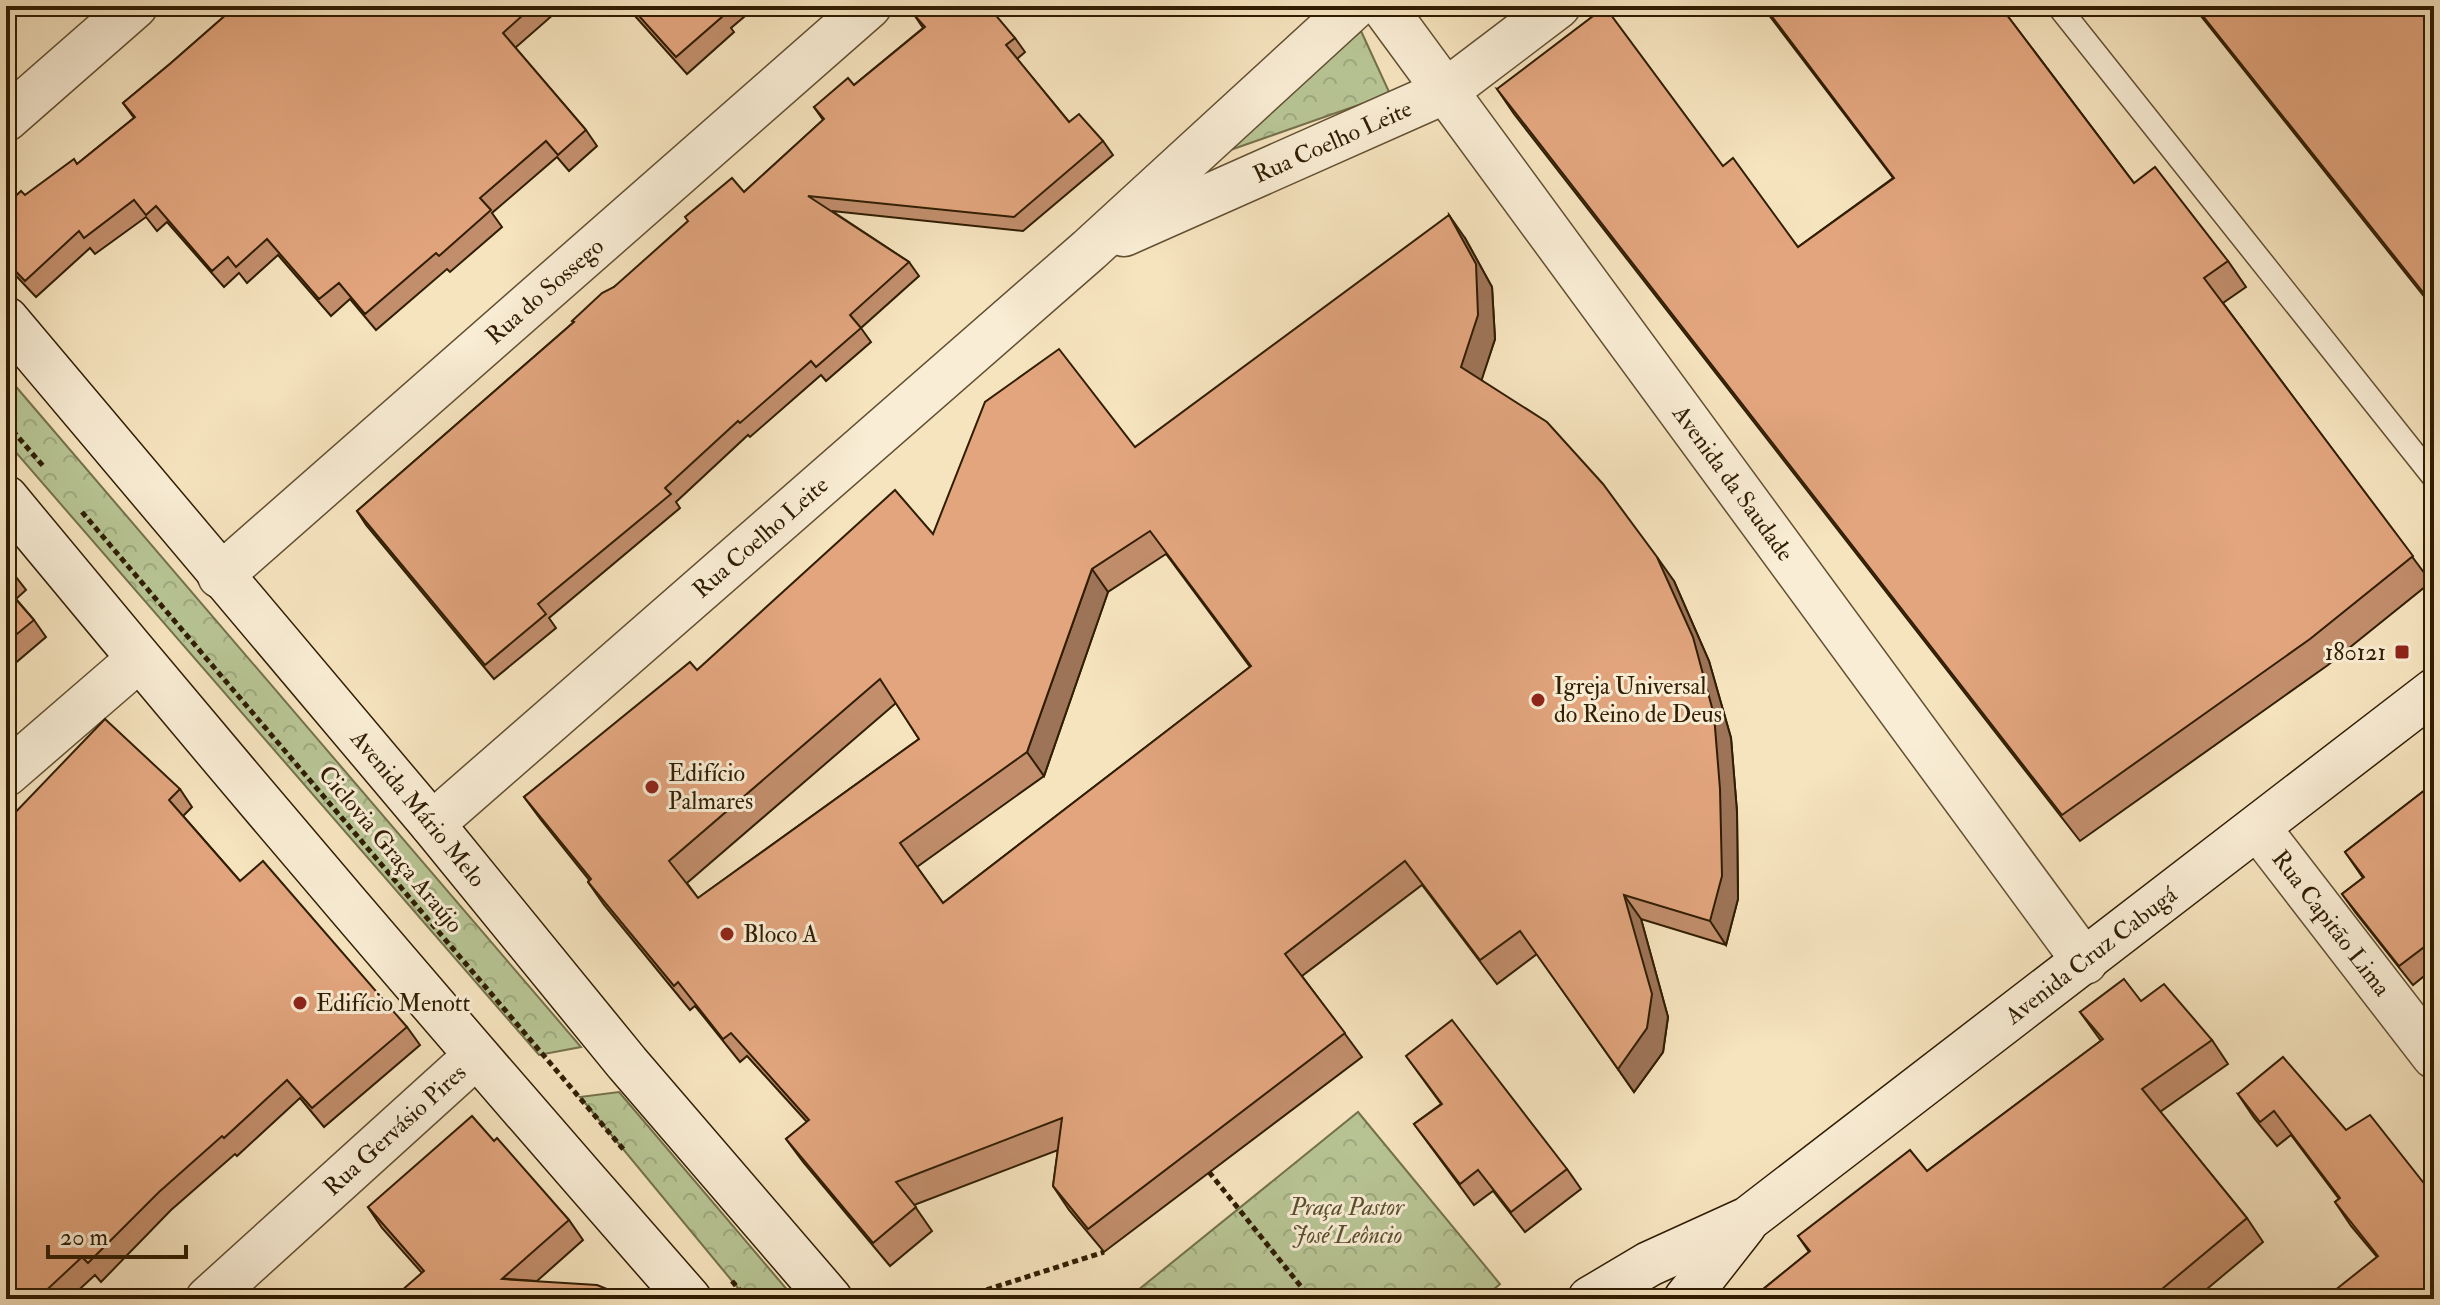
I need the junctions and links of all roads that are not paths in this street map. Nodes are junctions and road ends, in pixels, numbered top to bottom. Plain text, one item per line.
1 (135, 6) edge
2 (869, 6) edge
3 (1355, 6) edge
4 (1383, 6) edge
5 (1558, 6) edge
6 (2058, 6) edge
7 (1446, 91) junction
8 (6, 119) edge
9 (1089, 250) junction
10 (6, 319) edge
11 (2434, 478) edge
12 (6, 498) edge
13 (220, 576) junction
14 (139, 659) junction
15 (2434, 691) edge
16 (6, 774) edge
17 (432, 824) junction
18 (2258, 828) junction
19 (2085, 962) junction
20 (476, 1056) junction
21 (2434, 1056) edge
22 (1748, 1219) junction
23 (208, 1299) edge
24 (689, 1299) edge
25 (830, 1299) edge
26 (1590, 1299) edge
27 (1686, 1299) edge

1 - 8 street
2 - 13 street, Rua do Sossego
3 - 9 street, Rua Coelho Leite
4 - 7 street, Avenida da Saudade
5 - 7 street, Rua Coelho Leite
6 - 11 lane
7 - 9 street, Rua Coelho Leite
7 - 19 street, Avenida da Saudade
9 - 17 street, Rua Coelho Leite
10 - 13 street, Avenida Mário Melo
12 - 14 street
13 - 17 street, Avenida Mário Melo
14 - 16 street
14 - 20 street
15 - 18 street, Avenida Cruz Cabugá
17 - 25 street, Avenida Mário Melo
18 - 19 street, Avenida Cruz Cabugá
18 - 21 street, Rua Capitão Lima
19 - 22 street, Avenida Cruz Cabugá
20 - 23 street, Rua Gervásio Pires
20 - 24 street
22 - 26 street, Avenida Cruz Cabugá
22 - 27 street, Avenida Cruz Cabugá

